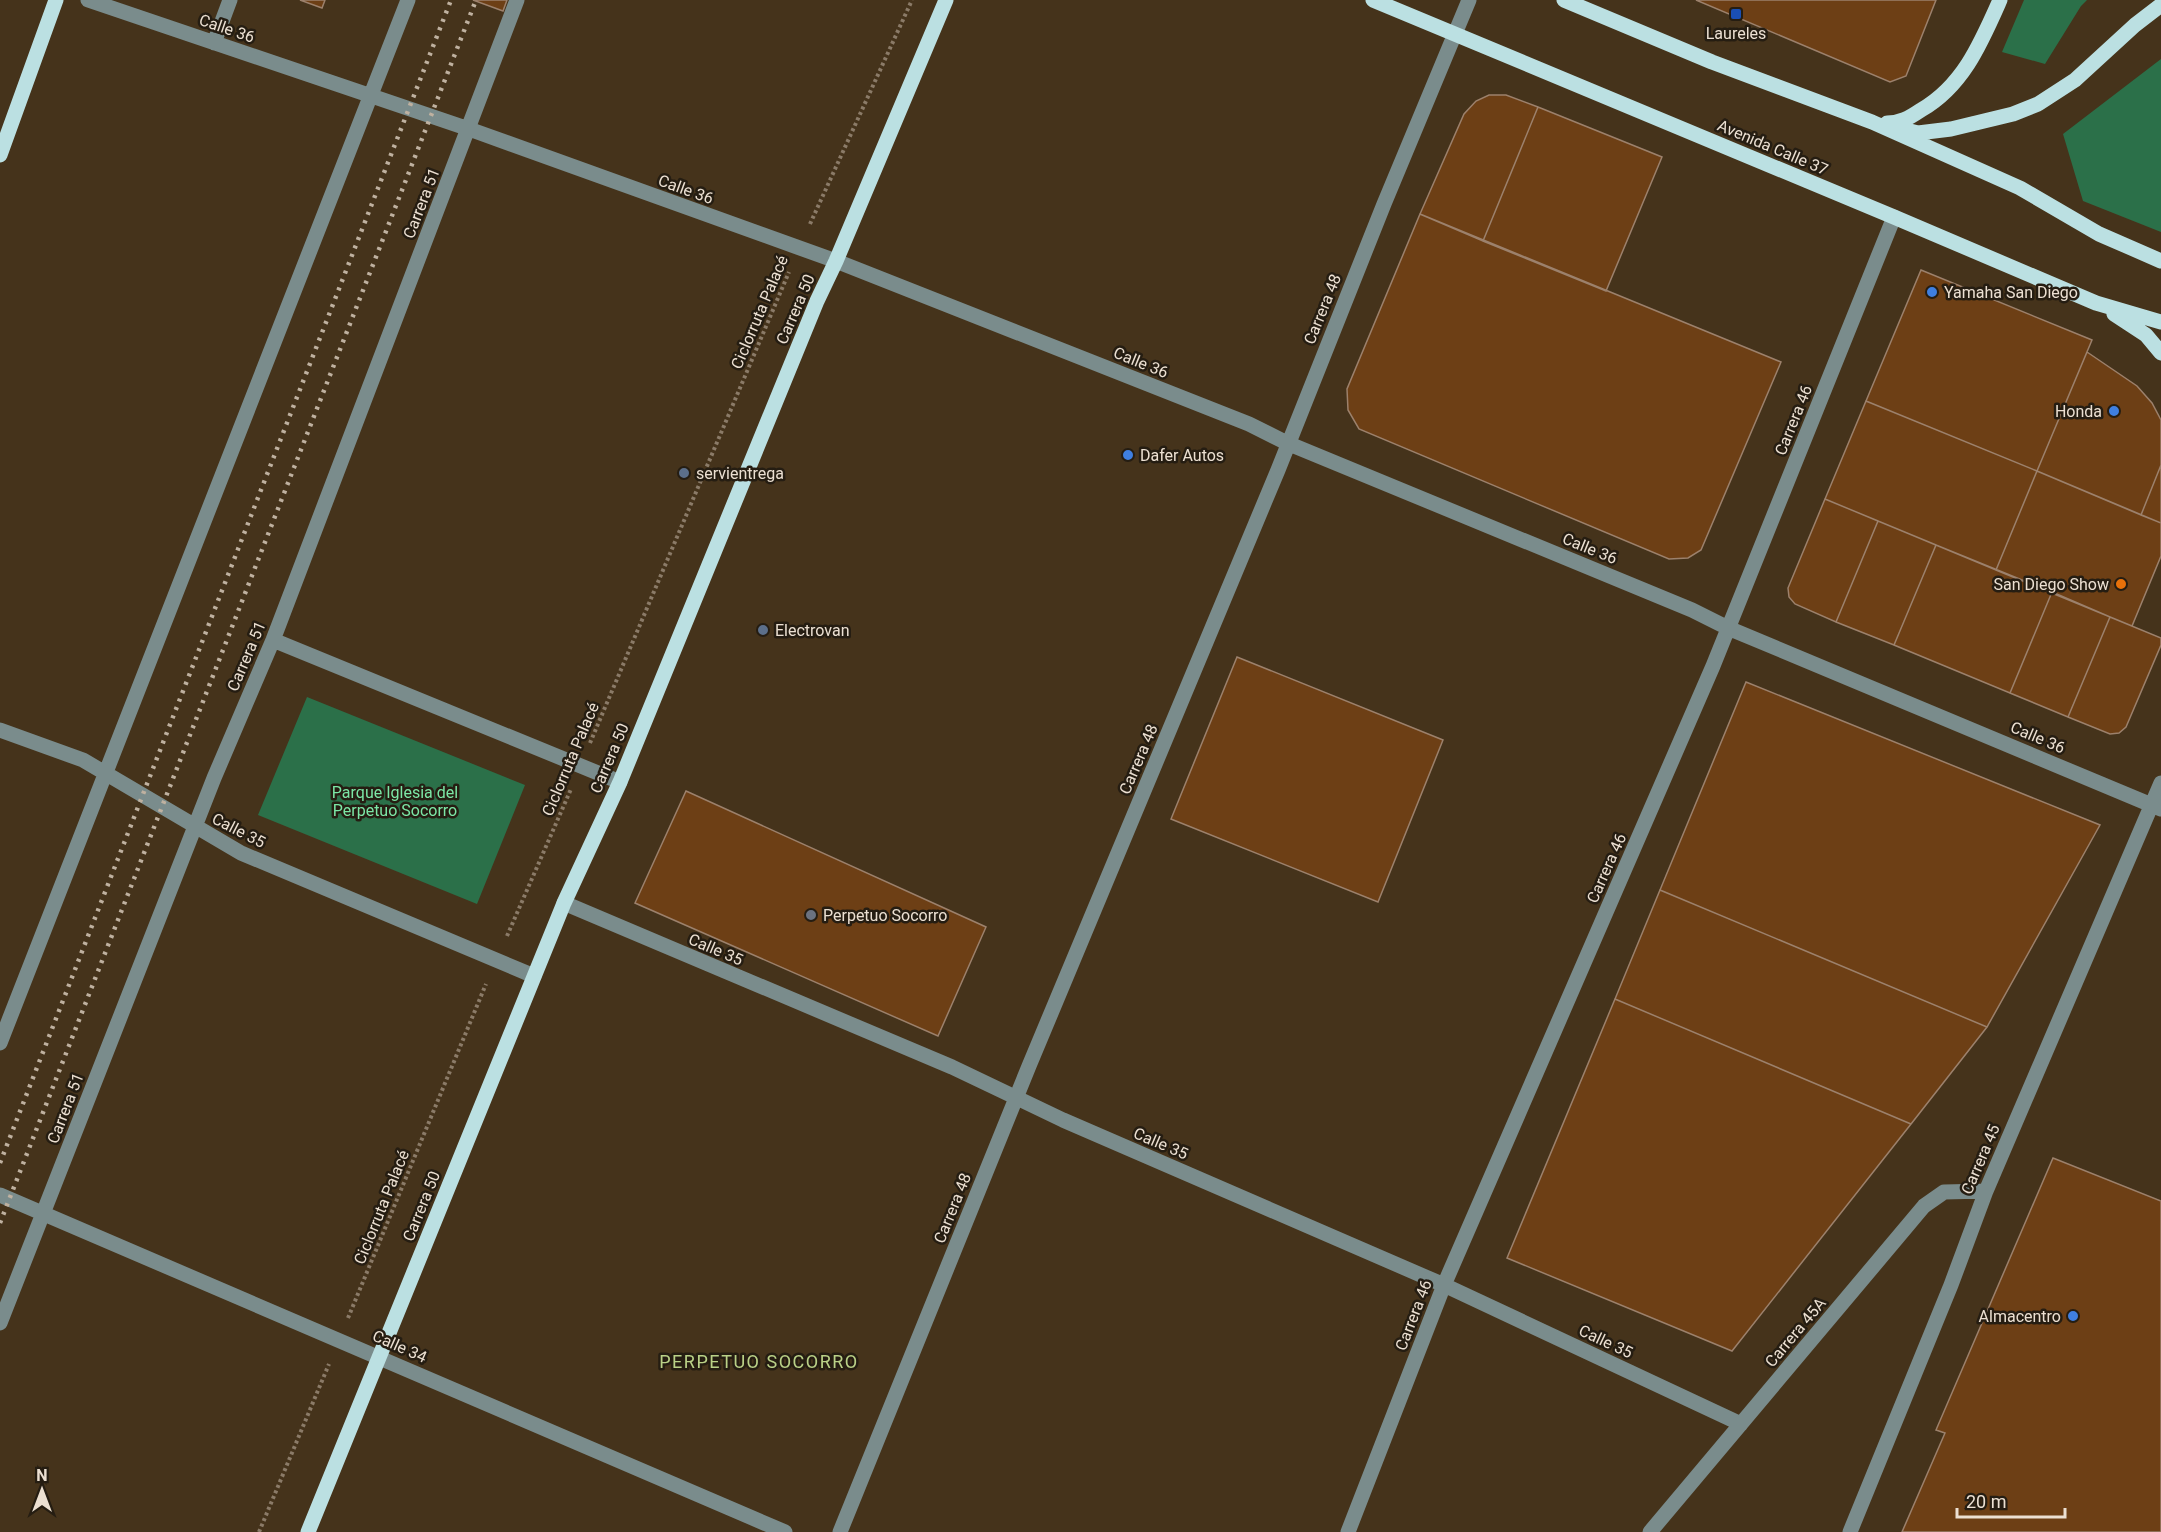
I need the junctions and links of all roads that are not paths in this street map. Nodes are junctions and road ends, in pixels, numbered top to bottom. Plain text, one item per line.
1 (56, 0) edge
2 (88, 0) edge
3 (230, 0) edge
4 (408, 0) edge
5 (517, 0) edge
6 (946, 0) edge
7 (1373, 0) edge
8 (1469, 0) edge
9 (1564, 0) edge
10 (2000, 0) edge
11 (2161, 5) edge
12 (1456, 34) junction
13 (214, 43) junction
14 (371, 96) junction
15 (1872, 122) junction
16 (469, 129) junction
17 (0, 156) edge
18 (1894, 217) junction
19 (836, 261) junction
20 (2161, 261) edge
21 (2096, 303) junction
22 (2161, 322) edge
23 (2161, 353) edge
24 (1287, 443) junction
25 (1728, 628) junction
26 (273, 640) junction
27 (0, 730) edge
28 (105, 774) junction
29 (620, 782) junction
30 (2161, 783) edge
31 (2157, 806) edge
32 (195, 827) junction
33 (564, 903) junction
34 (534, 976) junction
35 (0, 1043) edge
36 (1016, 1099) junction
37 (1986, 1191) junction
38 (0, 1195) edge
39 (44, 1213) junction
40 (1444, 1285) junction
41 (0, 1323) edge
42 (379, 1356) junction
43 (1741, 1424) junction
44 (308, 1532) edge
45 (785, 1532) edge
46 (840, 1532) edge
47 (1348, 1532) edge
48 (1650, 1532) edge
49 (1850, 1532) edge

1 - 17 main road
2 - 13 street, Calle 36
3 - 13 street
4 - 14 street
5 - 16 street, Carrera 51
6 - 19 main road, Carrera 50
7 - 12 main road, Avenida Calle 37
8 - 12 street, Carrera 48
9 - 15 main road
10 - 15 main road
11 - 15 main road
12 - 18 main road, Avenida Calle 37
12 - 24 street, Carrera 48
13 - 14 street, Calle 36
14 - 16 street, Calle 36
14 - 28 street
15 - 20 main road
16 - 19 street, Calle 36
16 - 26 street, Carrera 51
18 - 21 main road, Avenida Calle 37
18 - 25 street, Carrera 46
19 - 24 street, Calle 36
19 - 29 main road, Carrera 50
21 - 22 main road, Avenida Calle 37
21 - 23 main road
24 - 25 street, Calle 36
24 - 36 street, Carrera 48
25 - 31 street, Calle 36
25 - 40 street, Carrera 46
26 - 29 street
26 - 32 street, Carrera 51
27 - 28 street, Calle 35
28 - 32 street, Calle 35
28 - 35 street
29 - 33 main road, Carrera 50
30 - 31 street, Carrera 45
31 - 37 street, Carrera 45
32 - 34 street, Calle 35
32 - 39 street, Carrera 51
33 - 34 main road, Carrera 50
33 - 36 street, Calle 35
34 - 42 main road, Carrera 50
36 - 40 street, Calle 35
36 - 46 street, Carrera 48
37 - 43 street, Carrera 45A
37 - 49 street, Carrera 45
38 - 39 street, Calle 34
39 - 41 street, Carrera 51
39 - 42 street, Calle 34
40 - 43 street, Calle 35
40 - 47 street, Carrera 46
42 - 44 main road, Carrera 50
42 - 45 street, Calle 34
43 - 48 street, Carrera 45A

